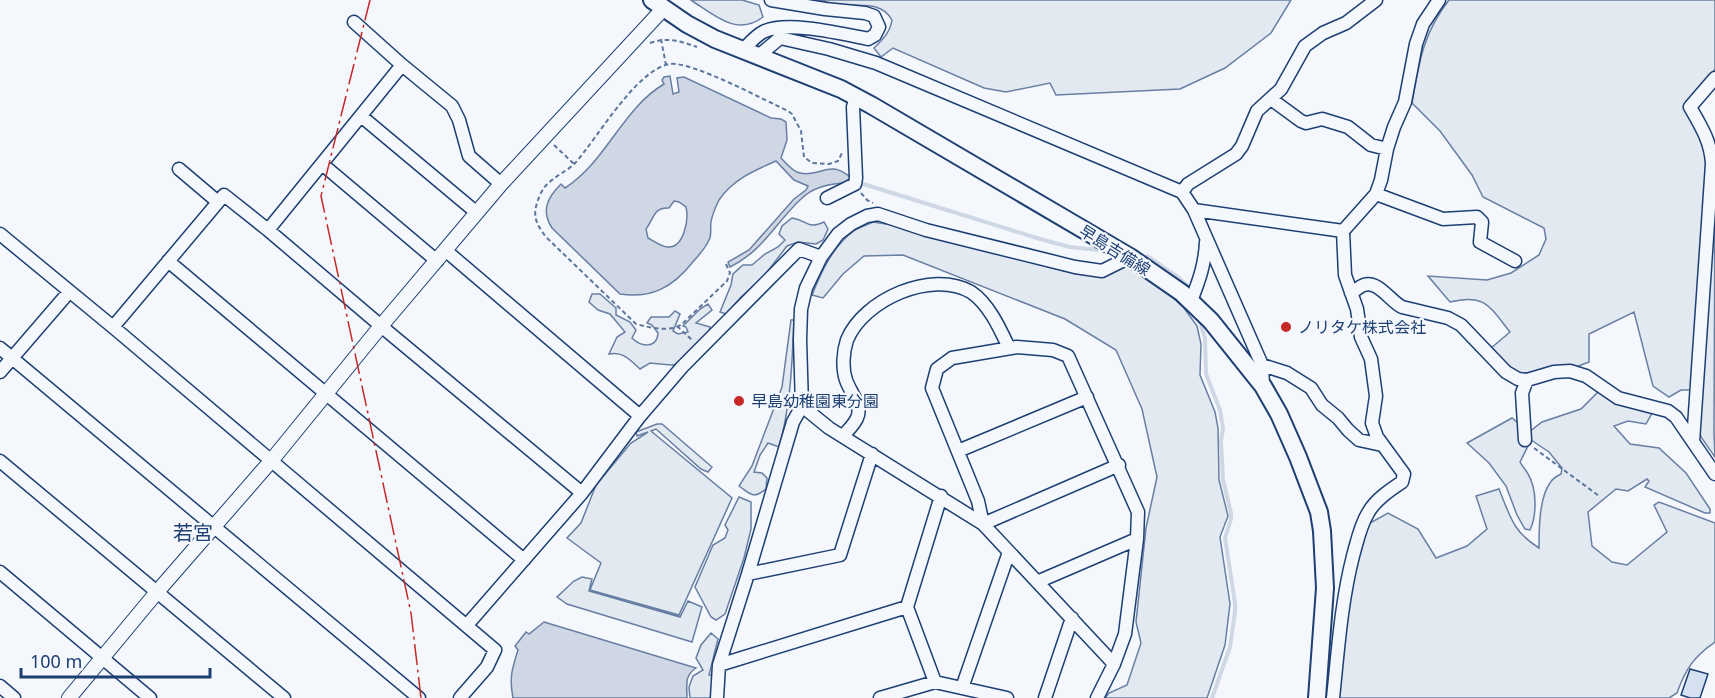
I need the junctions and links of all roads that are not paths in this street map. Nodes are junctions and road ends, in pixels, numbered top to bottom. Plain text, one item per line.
1 (771, 0) edge
2 (1376, 0) edge
3 (1439, 0) edge
4 (658, 4) edge
5 (354, 22) dead end
6 (750, 54) junction
7 (402, 65) junction
8 (1715, 78) edge
9 (856, 97) junction
10 (1270, 99) junction
11 (361, 116) junction
12 (1387, 149) junction
13 (322, 165) junction
14 (179, 169) dead end
15 (501, 184) junction
16 (1182, 192) junction
17 (1376, 194) junction
18 (827, 198) dead end
19 (218, 202) junction
20 (1194, 210) junction
21 (477, 213) junction
22 (268, 230) junction
23 (1343, 231) junction
24 (0, 234) edge
25 (1206, 238) junction
26 (441, 255) junction
27 (820, 257) junction
28 (1130, 257) junction
29 (168, 261) junction
30 (1515, 261) dead end
31 (69, 292) junction
32 (1351, 294) junction
33 (1191, 301) junction
34 (381, 326) junction
35 (113, 327) junction
36 (0, 348) edge
37 (1009, 348) junction
38 (12, 358) junction
39 (1262, 364) junction
40 (0, 372) edge
41 (1527, 380) junction
42 (1263, 386) junction
43 (327, 393) junction
44 (1087, 397) junction
45 (802, 406) junction
46 (640, 416) junction
47 (843, 436) junction
48 (1525, 441) road end
49 (1693, 442) junction
50 (1382, 445) junction
51 (958, 451) junction
52 (872, 454) junction
53 (0, 461) edge
54 (271, 461) junction
55 (1119, 465) junction
56 (1715, 474) edge
57 (582, 493) junction
58 (941, 496) junction
59 (983, 524) junction
60 (214, 526) junction
61 (1137, 538) junction
62 (1010, 552) junction
63 (524, 560) junction
64 (0, 572) edge
65 (748, 574) junction
66 (1037, 582) junction
67 (157, 592) junction
68 (907, 607) junction
69 (1072, 618) junction
70 (467, 625) junction
71 (102, 657) junction
72 (719, 664) junction
73 (1114, 664) junction
74 (935, 682) junction
75 (0, 686) edge
76 (962, 688) junction
77 (14, 698) edge
78 (69, 698) edge
79 (150, 698) edge
80 (284, 698) edge
81 (419, 698) edge
82 (460, 698) edge
83 (717, 698) edge
84 (880, 698) edge
85 (1007, 698) edge
86 (1045, 698) edge
87 (1097, 698) edge
88 (1317, 698) edge
89 (1333, 698) edge

1 - 6 street
2 - 10 street
3 - 12 street
4 - 6 main road, 早島吉備線
4 - 15 street
5 - 7 street
6 - 9 main road, 早島吉備線
6 - 16 street
7 - 11 street
7 - 15 street
8 - 49 street
9 - 18 street
9 - 28 main road, 早島吉備線
10 - 12 street
10 - 16 street
11 - 13 street
11 - 21 street
12 - 17 street
13 - 22 street
13 - 26 street
14 - 19 street
15 - 21 street
16 - 20 street
17 - 23 street
17 - 30 street
19 - 22 street
19 - 29 street
20 - 23 street
20 - 25 street
21 - 26 street
22 - 34 street
23 - 32 street
24 - 31 street
25 - 33 street
25 - 39 street
26 - 34 street
26 - 46 street
27 - 28 street
27 - 45 street
27 - 46 street
28 - 33 main road, 早島吉備線
29 - 35 street
29 - 43 street
31 - 35 street
31 - 38 street
32 - 41 street
32 - 50 street
33 - 42 main road, 早島吉備線
34 - 43 street
34 - 57 street
35 - 54 street
36 - 38 street
37 - 44 street
37 - 47 street
37 - 51 street
38 - 40 street
38 - 60 street
39 - 42 street
39 - 50 street
41 - 48 street
41 - 49 street
42 - 88 main road, 早島吉備線
43 - 54 street
43 - 63 street
44 - 51 street
44 - 55 street
45 - 47 street
45 - 65 street
46 - 57 street
47 - 52 street
49 - 56 street
50 - 89 street
51 - 59 street
52 - 58 street
52 - 65 street
53 - 67 street
54 - 60 street
54 - 70 street
55 - 59 street
55 - 61 street
57 - 63 street
58 - 59 street
58 - 68 street
59 - 62 street
60 - 67 street
60 - 81 street
61 - 66 street
61 - 73 street
62 - 66 street
62 - 76 street
63 - 70 street
64 - 71 street
65 - 72 street
66 - 69 street
67 - 71 street
67 - 80 street
68 - 72 street
68 - 74 street
69 - 73 street
69 - 86 street
70 - 82 street
71 - 78 street
71 - 79 street
72 - 83 street
73 - 87 street
74 - 76 street
74 - 84 street
75 - 77 street
76 - 85 street

